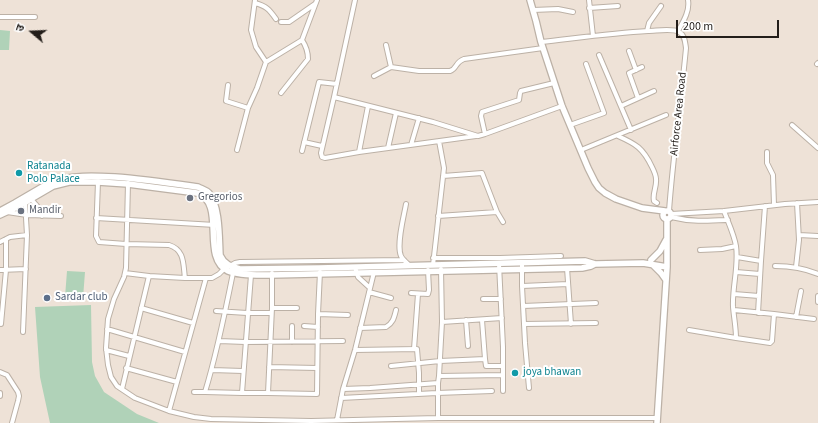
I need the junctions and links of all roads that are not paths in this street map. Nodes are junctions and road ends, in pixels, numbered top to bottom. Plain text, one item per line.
1 (356, 0) edge
2 (589, 0) edge
3 (688, 0) edge
4 (255, 2) edge
5 (316, 2) edge
6 (532, 4) edge
7 (618, 6) dead end
8 (661, 6) dead end
9 (589, 8) junction
10 (574, 12) dead end
11 (0, 17) edge
12 (35, 17) dead end
13 (276, 19) dead end
14 (281, 22) dead end
15 (647, 31) junction
16 (678, 31) junction
17 (593, 36) junction
18 (302, 40) junction
19 (541, 42) junction
20 (386, 45) dead end
21 (543, 48) junction
22 (628, 51) dead end
23 (599, 55) dead end
24 (266, 62) junction
25 (586, 64) dead end
26 (392, 67) junction
27 (642, 67) dead end
28 (636, 70) junction
29 (374, 76) dead end
30 (554, 83) junction
31 (337, 84) junction
32 (228, 85) dead end
33 (654, 91) dead end
34 (281, 93) dead end
35 (334, 97) junction
36 (638, 98) junction
37 (368, 106) junction
38 (562, 106) junction
39 (621, 106) junction
40 (248, 108) junction
41 (396, 113) junction
42 (666, 115) dead end
43 (418, 118) junction
44 (570, 125) junction
45 (792, 125) dead end
46 (631, 130) junction
47 (485, 134) junction
48 (478, 136) junction
49 (618, 136) junction
50 (304, 142) junction
51 (440, 142) junction
52 (411, 145) junction
53 (322, 146) junction
54 (388, 148) junction
55 (818, 148) edge
56 (236, 150) dead end
57 (581, 150) junction
58 (302, 151) dead end
59 (358, 152) junction
60 (767, 152) dead end
61 (442, 176) junction
62 (128, 181) junction
63 (98, 182) junction
64 (27, 199) junction
65 (657, 203) dead end
66 (797, 203) junction
67 (406, 204) dead end
68 (817, 204) edge
69 (774, 205) junction
70 (766, 206) junction
71 (0, 211) edge
72 (724, 211) junction
73 (7, 212) junction
74 (497, 212) junction
75 (0, 215) edge
76 (27, 215) junction
77 (668, 215) junction
78 (42, 216) junction
79 (61, 216) dead end
80 (438, 216) junction
81 (96, 218) junction
82 (127, 220) junction
83 (728, 220) junction
84 (503, 222) dead end
85 (215, 225) junction
86 (27, 235) junction
87 (799, 235) junction
88 (818, 236) edge
89 (6, 239) junction
90 (667, 239) junction
91 (0, 242) edge
92 (126, 244) junction
93 (736, 246) junction
94 (700, 250) dead end
95 (561, 256) dead end
96 (667, 257) junction
97 (737, 257) junction
98 (433, 258) junction
99 (404, 260) junction
100 (761, 261) junction
101 (286, 262) junction
102 (652, 262) junction
103 (498, 264) junction
104 (595, 264) junction
105 (410, 266) junction
106 (522, 266) junction
107 (775, 266) dead end
108 (228, 267) junction
109 (429, 267) junction
110 (667, 267) junction
111 (796, 267) junction
112 (441, 268) junction
113 (567, 268) junction
114 (26, 269) junction
115 (286, 269) junction
116 (0, 270) edge
117 (6, 270) junction
118 (356, 270) junction
119 (320, 271) junction
120 (272, 272) junction
121 (374, 272) junction
122 (736, 272) junction
123 (125, 273) junction
124 (233, 273) junction
125 (760, 274) junction
126 (818, 274) edge
127 (251, 275) junction
128 (149, 276) junction
129 (185, 278) junction
130 (206, 278) junction
131 (666, 280) junction
132 (568, 284) junction
133 (522, 286) junction
134 (370, 290) junction
135 (801, 291) dead end
136 (411, 293) dead end
137 (418, 294) junction
138 (734, 294) junction
139 (759, 296) junction
140 (818, 297) edge
141 (391, 298) dead end
142 (483, 299) dead end
143 (501, 299) junction
144 (818, 302) edge
145 (596, 303) dead end
146 (570, 304) junction
147 (523, 306) junction
148 (141, 308) junction
149 (272, 308) junction
150 (297, 308) dead end
151 (396, 310) dead end
152 (734, 310) junction
153 (216, 311) dead end
154 (226, 312) junction
155 (247, 313) junction
156 (271, 313) junction
157 (758, 313) junction
158 (318, 314) junction
159 (774, 314) junction
160 (348, 315) dead end
161 (796, 317) junction
162 (502, 318) junction
163 (814, 319) dead end
164 (466, 320) junction
165 (482, 320) junction
166 (442, 322) junction
167 (596, 322) dead end
168 (193, 323) junction
169 (2, 324) dead end
170 (524, 324) junction
171 (571, 324) junction
172 (292, 326) dead end
173 (304, 326) dead end
174 (318, 327) junction
175 (360, 328) junction
176 (107, 329) junction
177 (689, 330) dead end
178 (23, 332) dead end
179 (134, 336) junction
180 (736, 338) junction
181 (219, 341) junction
182 (343, 341) dead end
183 (245, 342) junction
184 (270, 342) junction
185 (292, 342) junction
186 (318, 342) junction
187 (468, 346) dead end
188 (414, 349) junction
189 (106, 350) junction
190 (355, 350) junction
191 (185, 352) junction
192 (129, 356) junction
193 (485, 359) junction
194 (440, 361) junction
195 (418, 363) junction
196 (391, 366) dead end
197 (503, 366) junction
198 (269, 367) junction
199 (126, 368) junction
200 (318, 368) junction
201 (212, 370) junction
202 (243, 371) junction
203 (0, 372) edge
204 (503, 375) junction
205 (439, 376) junction
206 (177, 382) junction
207 (438, 383) junction
208 (419, 384) junction
209 (529, 388) dead end
210 (122, 389) junction
211 (343, 389) junction
212 (492, 391) dead end
213 (503, 391) dead end
214 (194, 392) dead end
215 (205, 392) junction
216 (0, 393) edge
217 (242, 393) junction
218 (268, 393) junction
219 (437, 393) junction
220 (419, 394) junction
221 (0, 396) edge
222 (341, 398) junction
223 (169, 411) junction
224 (518, 418) junction
225 (337, 420) junction
226 (434, 420) edge
227 (657, 420) edge
228 (366, 421) edge
229 (301, 422) edge
230 (12, 423) edge
231 (518, 423) edge

1 - 31 street
2 - 9 street
3 - 16 street
4 - 13 street
4 - 24 street
5 - 14 street
5 - 18 street
6 - 10 street
6 - 19 street
7 - 9 street
8 - 15 street
9 - 17 street
11 - 12 street
15 - 16 street
15 - 17 street
16 - 77 street, Airforce Area Road
17 - 19 street
18 - 24 street
18 - 34 street
19 - 21 street
20 - 26 street
21 - 26 street
21 - 30 street
22 - 28 street
23 - 39 street
24 - 40 street
25 - 44 street
26 - 29 street
27 - 28 street
28 - 36 street
30 - 38 street
30 - 47 street
31 - 35 street
31 - 50 street
32 - 40 street
33 - 36 street
35 - 37 street
35 - 53 street
36 - 39 street
37 - 41 street
37 - 59 street
38 - 44 street
38 - 47 street
39 - 46 street
40 - 56 street
41 - 43 street
41 - 54 street
42 - 46 street
43 - 48 street
43 - 52 street
44 - 57 street
45 - 55 street
46 - 49 street
47 - 48 street
48 - 51 street
49 - 57 street
49 - 65 street
50 - 53 street
50 - 58 street
51 - 52 street
51 - 61 street
52 - 54 street
53 - 59 street
54 - 59 street
57 - 77 street
60 - 69 street
61 - 74 street
61 - 80 street
62 - 63 street
62 - 64 street
62 - 82 street
62 - 85 street
63 - 64 street
63 - 81 street
64 - 71 street
64 - 73 street
64 - 76 street
64 - 78 street
66 - 68 street
66 - 69 street
66 - 87 street
67 - 99 street
69 - 70 street
70 - 72 street
70 - 100 street
72 - 77 street
72 - 83 street
73 - 75 street
73 - 76 street
74 - 80 street
74 - 84 street
76 - 78 street
76 - 86 street
77 - 83 street
77 - 90 street, Airforce Area Road
78 - 79 street
80 - 98 street
81 - 82 street
81 - 92 street
82 - 85 street
82 - 92 street
83 - 93 street
85 - 108 street
86 - 89 street
86 - 114 street
87 - 88 street
87 - 111 street
89 - 91 street
89 - 117 street
90 - 96 street, Airforce Area Road
90 - 102 street
92 - 123 street
92 - 129 street
93 - 94 street
93 - 97 street
95 - 103 street
96 - 102 street
96 - 110 street, Airforce Area Road
97 - 100 street
97 - 122 street
98 - 103 street
98 - 109 street
99 - 101 street
99 - 105 street
100 - 125 street
101 - 108 street
101 - 115 street
102 - 104 street
102 - 110 street
102 - 131 street
103 - 106 street
103 - 112 street
103 - 143 street
104 - 106 street
104 - 113 street
105 - 109 street
105 - 118 street
106 - 113 street
106 - 133 street
107 - 111 street
108 - 120 street
108 - 124 street
108 - 130 street
109 - 112 street
109 - 121 street
109 - 137 street
110 - 131 street, Airforce Area Road
111 - 126 street
112 - 166 street
113 - 132 street
114 - 117 street
114 - 178 street
115 - 119 street
115 - 120 street
116 - 117 street
117 - 169 street
118 - 119 street
118 - 121 street
118 - 134 street
119 - 120 street
119 - 158 street
120 - 127 street
120 - 149 street
121 - 134 street
122 - 125 street
122 - 138 street
123 - 128 street
123 - 176 street
124 - 127 street
124 - 154 street
125 - 139 street
127 - 155 street
128 - 129 street
128 - 148 street
129 - 130 street
130 - 168 street
131 - 227 street, Airforce Area Road
132 - 133 street
132 - 146 street
133 - 147 street
134 - 141 street
134 - 175 street
135 - 161 street
136 - 137 street
137 - 188 street
138 - 139 street
138 - 152 street
139 - 157 street
140 - 144 street
142 - 143 street
143 - 162 street
145 - 146 street
146 - 147 street
146 - 171 street
147 - 170 street
148 - 168 street
148 - 179 street
149 - 150 street
149 - 156 street
151 - 175 street
152 - 157 street
152 - 180 street
153 - 154 street
154 - 155 street
154 - 181 street
155 - 156 street
155 - 183 street
156 - 184 street
157 - 159 street
158 - 160 street
158 - 174 street
159 - 161 street
159 - 180 street
161 - 163 street
162 - 165 street
162 - 197 street
164 - 165 street
164 - 166 street
164 - 187 street
165 - 193 street
166 - 194 street
167 - 171 street
168 - 191 street
170 - 171 street
170 - 209 street
172 - 185 street
173 - 174 street
174 - 186 street
175 - 190 street
176 - 179 street
176 - 189 street
177 - 180 street
179 - 191 street
179 - 192 street
181 - 183 street
181 - 201 street
182 - 186 street
183 - 184 street
183 - 202 street
184 - 185 street
184 - 198 street
185 - 186 street
186 - 200 street
188 - 190 street
188 - 195 street
189 - 192 street
189 - 210 street
190 - 211 street
191 - 206 street
192 - 199 street
193 - 194 street
193 - 197 street
194 - 195 street
194 - 205 street
195 - 196 street
195 - 208 street
197 - 204 street
198 - 200 street
198 - 218 street
199 - 206 street
199 - 210 street
200 - 218 street
201 - 202 street
201 - 215 street
202 - 217 street
203 - 230 street
204 - 205 street
204 - 213 street
205 - 207 street
206 - 223 street
207 - 208 street
207 - 219 street
208 - 211 street
208 - 220 street
210 - 223 street
211 - 222 street
212 - 219 street
214 - 215 street
215 - 217 street
216 - 221 street
217 - 218 street
219 - 220 street
219 - 226 street
220 - 222 street
222 - 225 street
223 - 229 street
224 - 226 street
224 - 227 street
224 - 231 street
225 - 228 street
225 - 229 street
226 - 228 street

